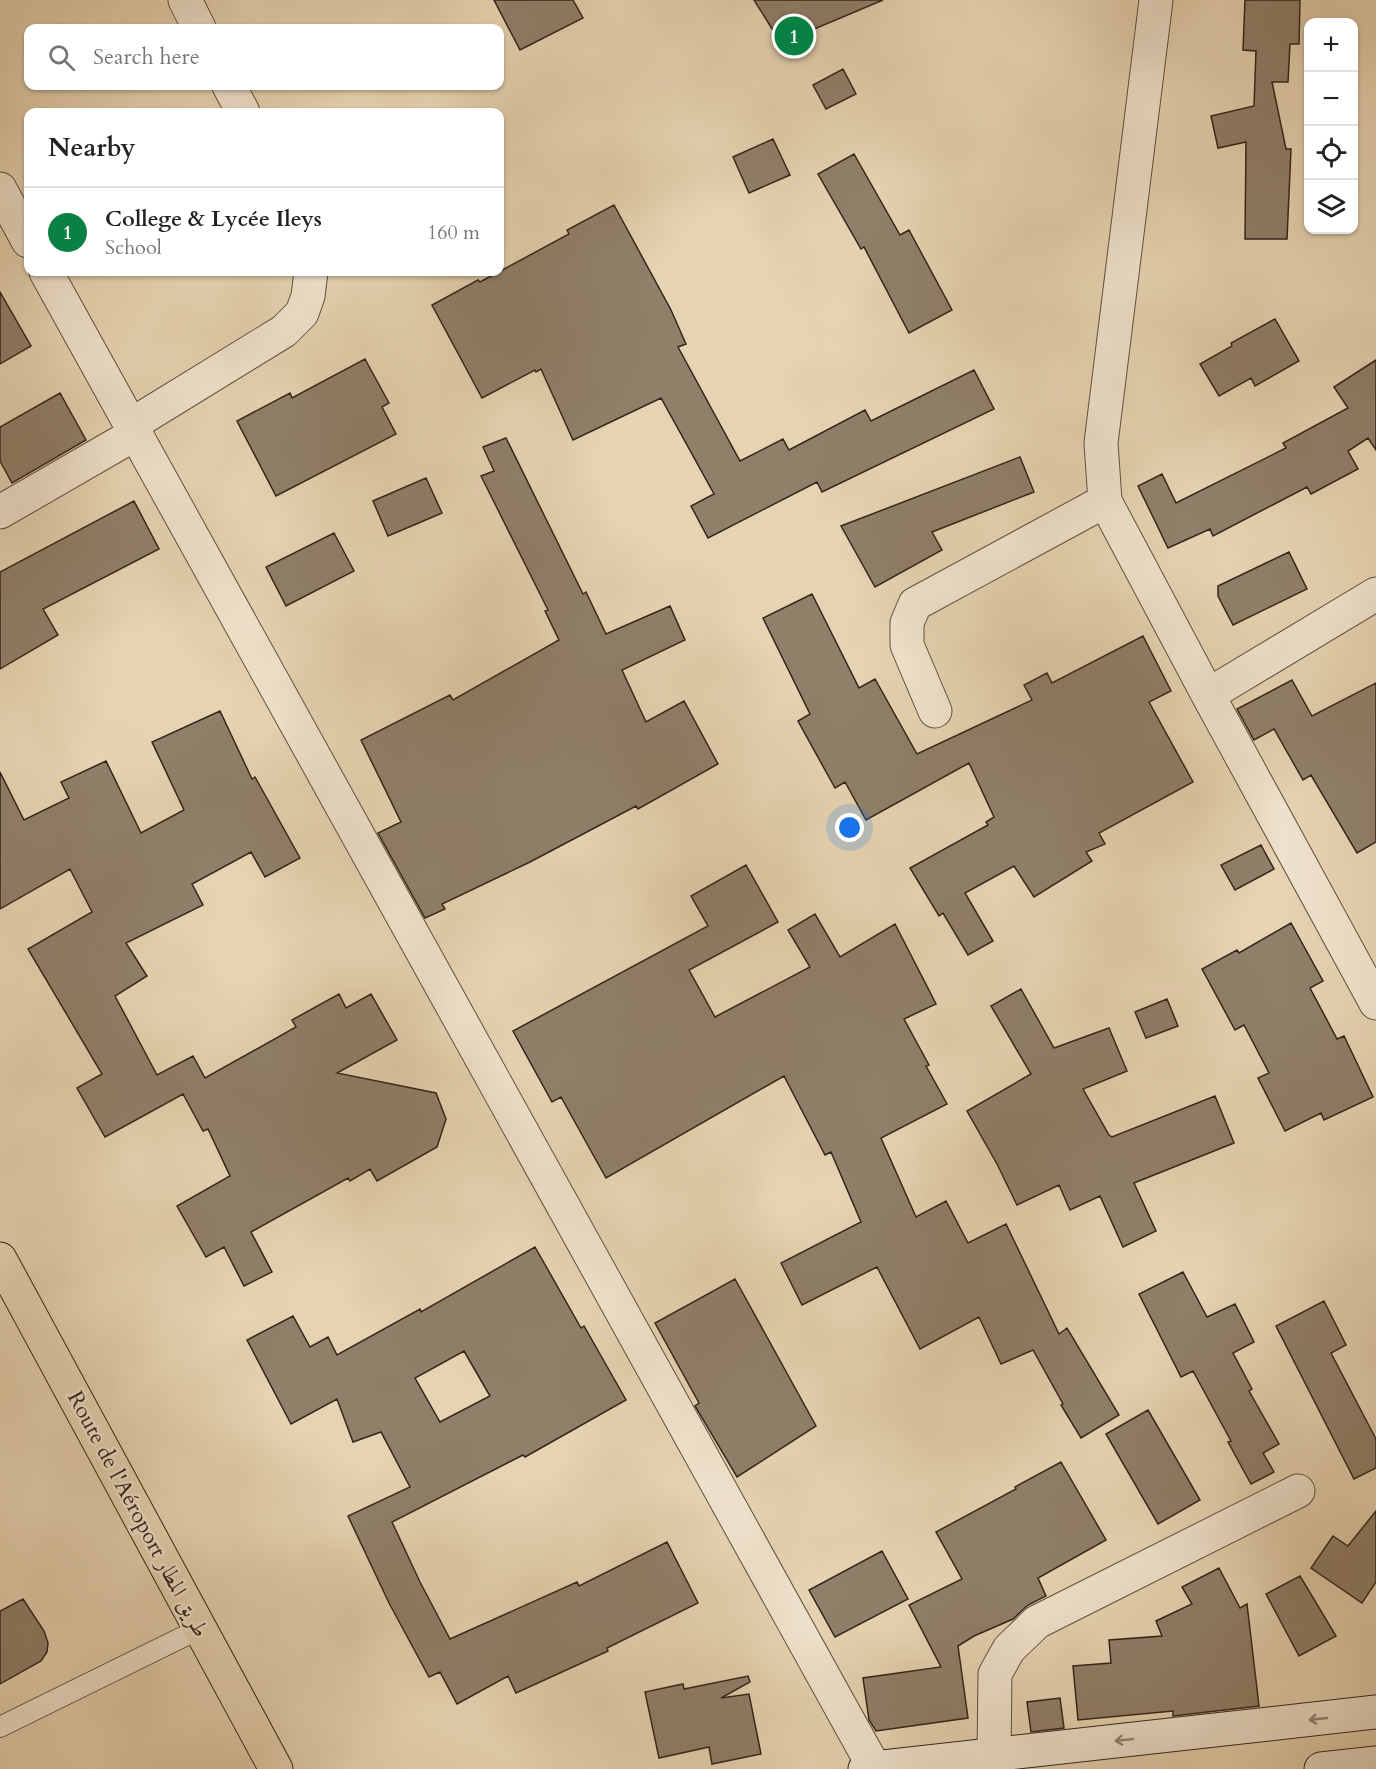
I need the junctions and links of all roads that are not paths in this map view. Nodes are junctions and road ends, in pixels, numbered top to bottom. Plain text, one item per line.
1 (185, 0) edge
2 (1156, 0) edge
3 (197, 24) edge
4 (231, 90) edge
5 (241, 108) edge
6 (0, 189) edge
7 (24, 234) edge
8 (48, 276) edge
9 (310, 276) edge
10 (133, 429) junction
11 (1105, 501) junction
12 (0, 512) edge
13 (1376, 594) edge
14 (1208, 695) junction
15 (935, 711) dead end
16 (1376, 1003) edge
17 (0, 1259) edge
18 (1298, 1491) dead end
19 (199, 1629) junction
20 (1376, 1712) edge
21 (0, 1727) edge
22 (994, 1755) junction
23 (1376, 1764) edge
24 (276, 1769) edge
25 (872, 1769) edge
26 (1321, 1769) edge

1 - 3 street
2 - 11 street
4 - 5 street
6 - 7 street
8 - 10 street
9 - 10 street
10 - 12 street
10 - 25 street
11 - 14 street
11 - 15 street
13 - 14 street
14 - 16 street
17 - 19 main road, Route de l'Aéroport طريق المطار
18 - 22 street
19 - 21 lane
19 - 24 main road, Route de l'Aéroport طريق المطار
20 -> 22 street
22 - 25 street
23 - 26 street

